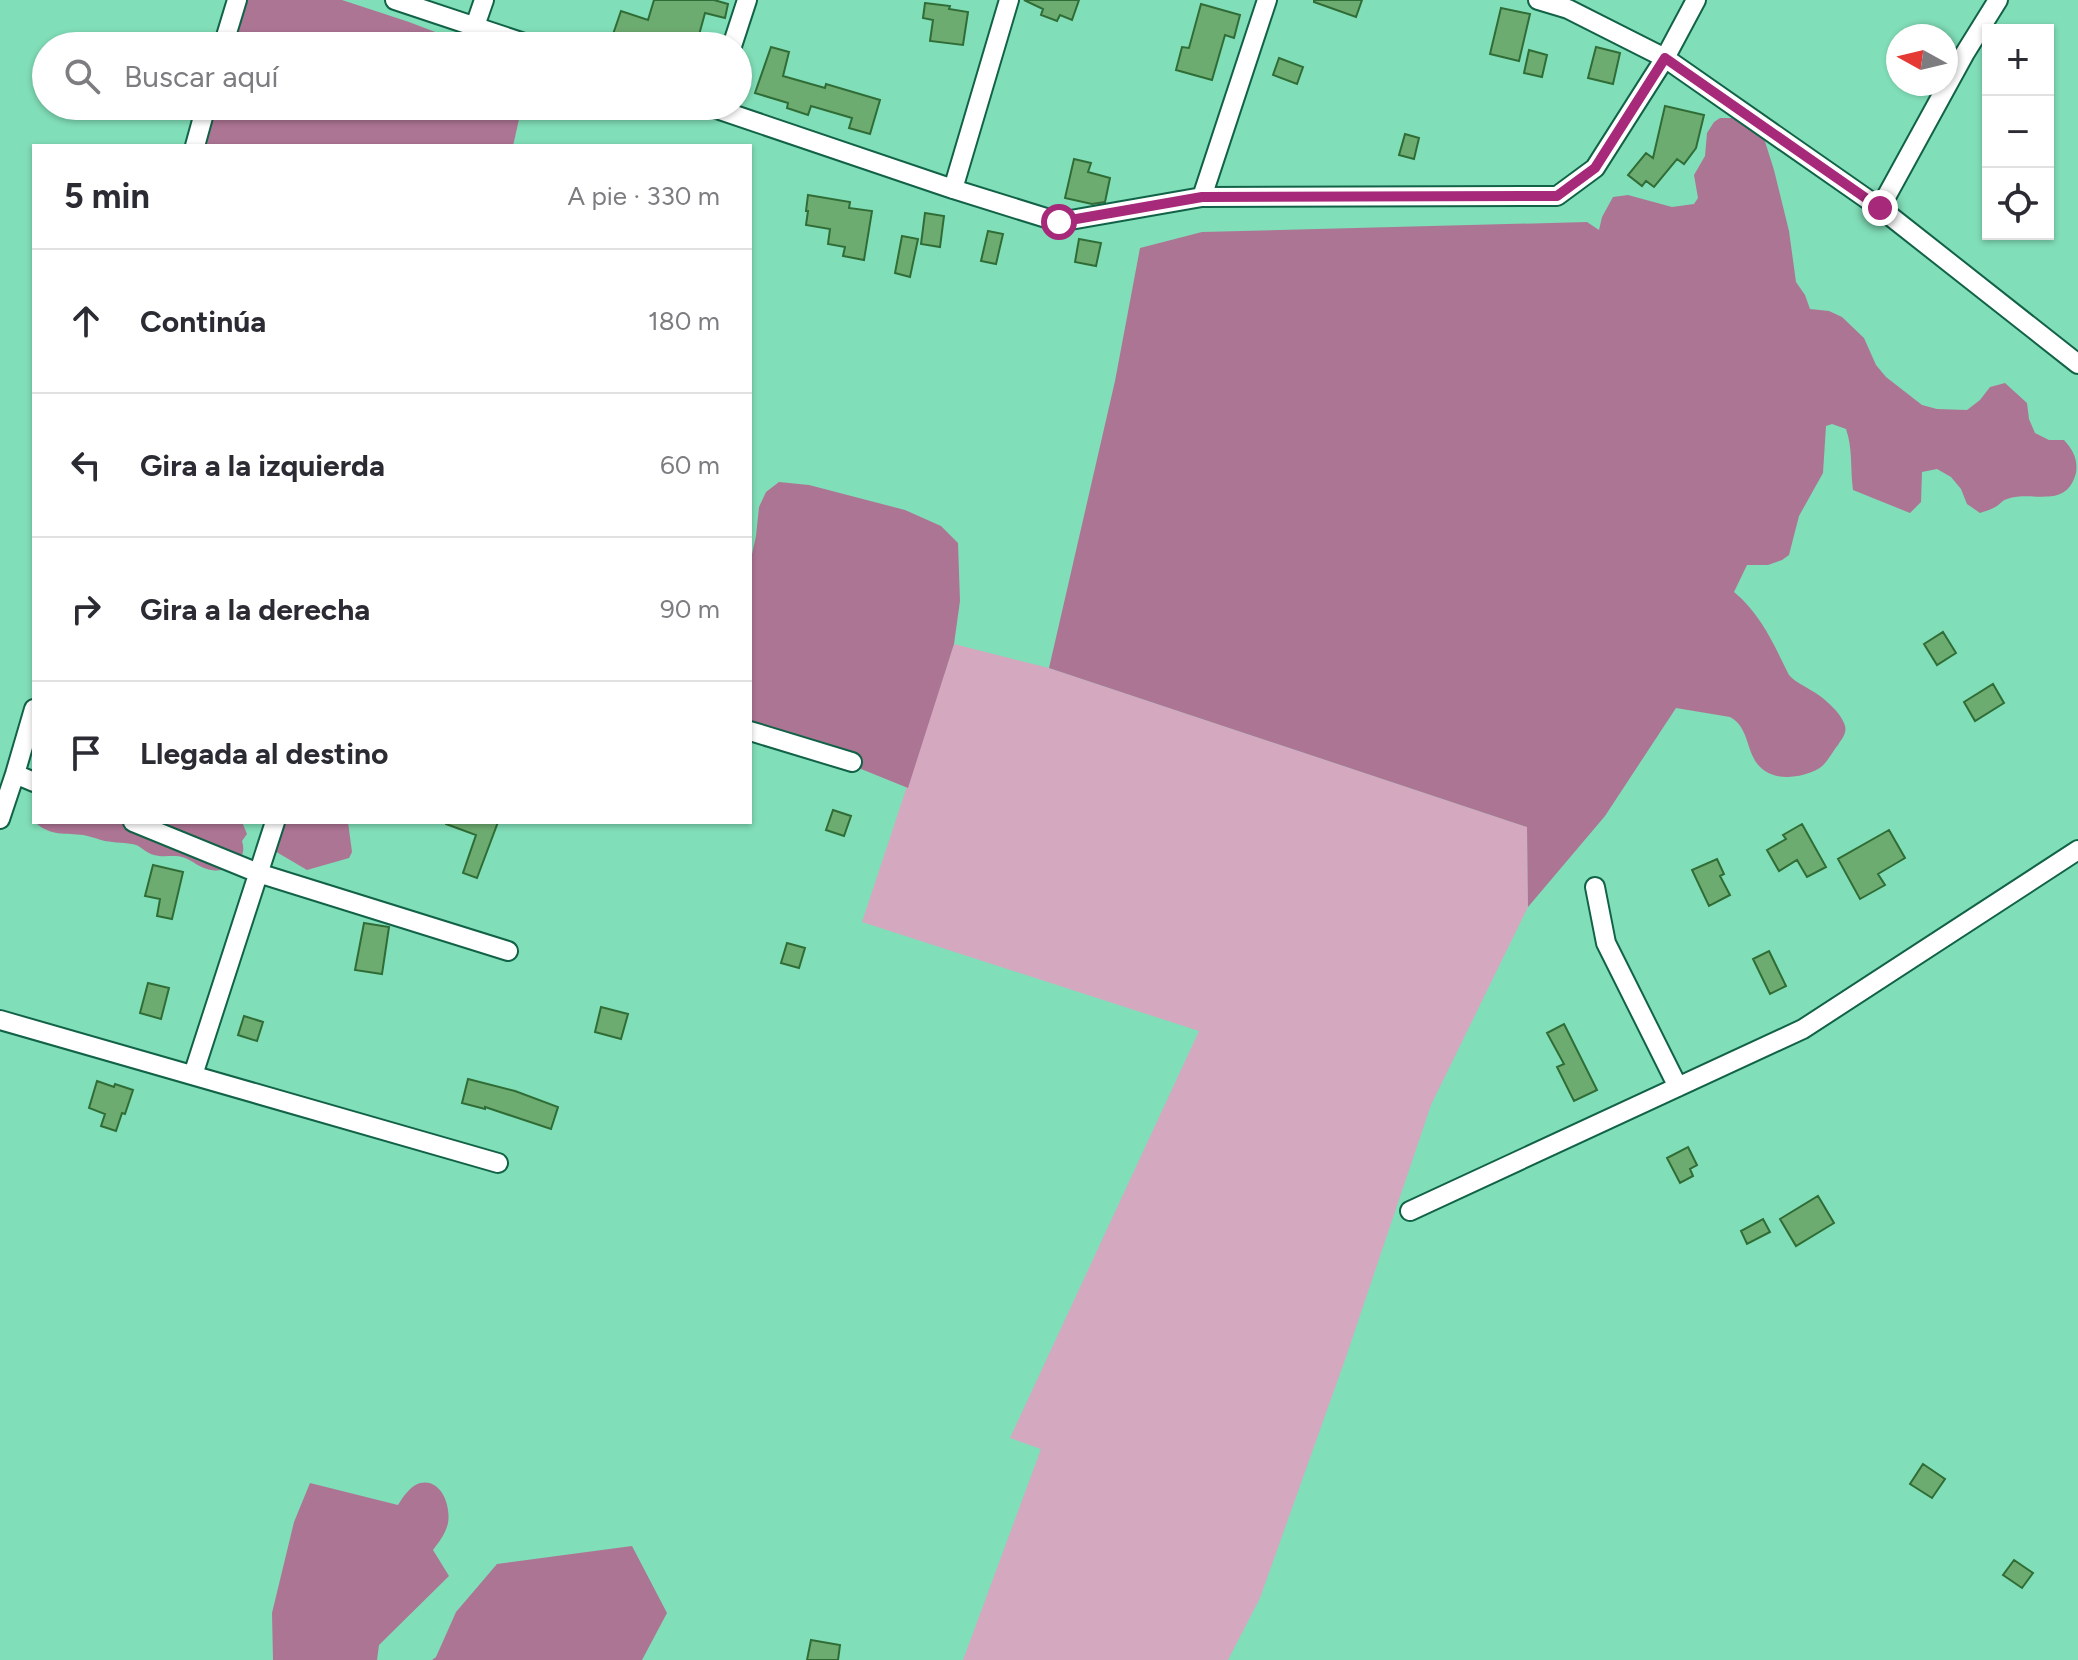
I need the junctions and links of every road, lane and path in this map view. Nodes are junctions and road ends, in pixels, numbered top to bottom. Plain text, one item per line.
1 (237, 0) edge
2 (395, 0) edge
3 (484, 0) edge
4 (747, 0) edge
5 (1009, 0) edge
6 (1267, 0) edge
7 (1538, 0) edge
8 (1696, 0) edge
9 (1998, 0) edge
10 (475, 26) junction
11 (227, 32) edge
12 (492, 32) edge
13 (737, 32) edge
14 (1665, 58) junction
15 (202, 120) edge
16 (749, 120) edge
17 (196, 144) edge
18 (953, 189) junction
19 (1202, 197) junction
20 (1880, 208) junction
21 (2078, 364) edge
22 (32, 716) edge
23 (752, 732) edge
24 (852, 762) dead end
25 (15, 774) junction
26 (32, 781) edge
27 (0, 819) edge
28 (138, 824) edge
29 (274, 824) edge
30 (2078, 850) edge
31 (258, 873) junction
32 (1595, 887) dead end
33 (508, 951) dead end
34 (0, 1020) edge
35 (193, 1075) junction
36 (1678, 1087) junction
37 (498, 1163) dead end
38 (1410, 1211) dead end

1 - 11 street
2 - 10 street
3 - 10 street
4 - 13 street
5 - 18 street
6 - 19 street
7 - 14 street
8 - 14 street
9 - 20 street
10 - 12 street
14 - 19 street
14 - 20 street
15 - 17 street
16 - 18 street
18 - 19 street
20 - 21 street
22 - 25 street
23 - 24 street
25 - 26 street
25 - 27 street
28 - 31 street
29 - 31 street
30 - 36 street
31 - 33 street
31 - 35 street
32 - 36 street
34 - 35 street
35 - 37 street
36 - 38 street

